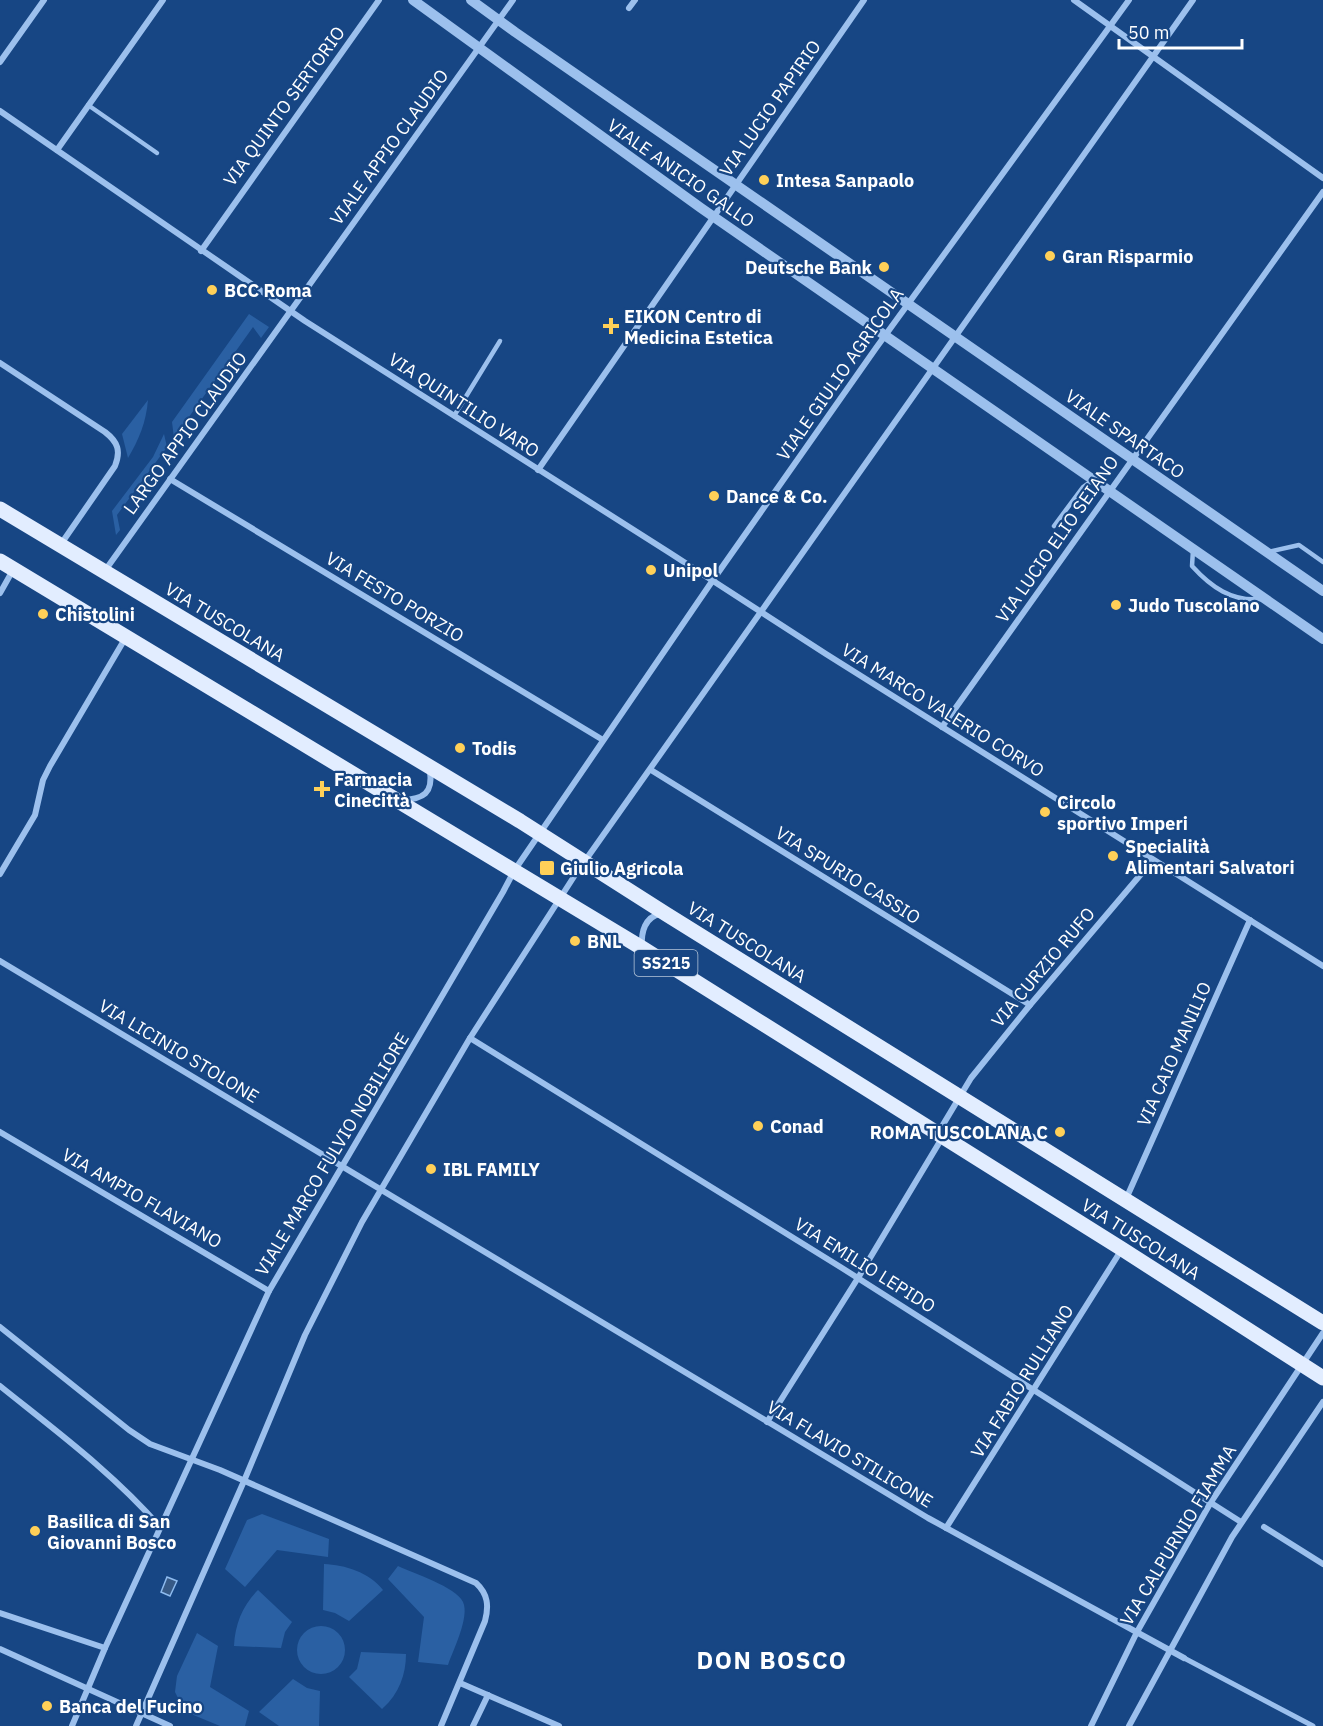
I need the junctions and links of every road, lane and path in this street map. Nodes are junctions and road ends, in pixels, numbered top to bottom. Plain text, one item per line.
1 (44, 0) edge
2 (163, 0) edge
3 (379, 0) edge
4 (413, 0) edge
5 (471, 0) edge
6 (513, 0) edge
7 (635, 0) edge
8 (864, 0) edge
9 (1074, 0) edge
10 (1128, 0) edge
11 (1194, 0) edge
12 (629, 8) dead end
13 (498, 20) junction
14 (1110, 27) junction
15 (479, 48) junction
16 (1152, 57) junction
17 (0, 62) edge
18 (89, 103) junction
19 (0, 111) edge
20 (57, 150) junction
21 (157, 153) dead end
22 (1323, 178) edge
23 (735, 184) junction
24 (1323, 192) edge
25 (713, 216) junction
26 (201, 251) junction
27 (907, 304) junction
28 (290, 312) junction
29 (886, 335) junction
30 (955, 337) junction
31 (500, 341) dead end
32 (0, 363) edge
33 (934, 368) junction
34 (454, 416) junction
35 (1131, 459) junction
36 (538, 470) junction
37 (170, 479) junction
38 (1093, 480) junction
39 (1109, 491) junction
40 (0, 508) edge
41 (1054, 526) dead end
42 (61, 545) junction
43 (1193, 548) junction
44 (1268, 552) junction
45 (0, 561) edge
46 (1323, 562) edge
47 (14, 570) junction
48 (104, 572) junction
49 (713, 580) junction
50 (1323, 591) edge
51 (0, 593) edge
52 (1266, 599) junction
53 (761, 612) junction
54 (126, 636) junction
55 (1323, 639) edge
56 (942, 727) junction
57 (603, 740) junction
58 (430, 769) junction
59 (651, 770) junction
60 (398, 800) junction
61 (539, 833) junction
62 (1153, 860) junction
63 (584, 862) junction
64 (514, 871) junction
65 (0, 874) edge
66 (559, 898) junction
67 (666, 915) junction
68 (1250, 920) junction
69 (642, 948) junction
70 (0, 961) edge
71 (1323, 966) edge
72 (1030, 1005) junction
73 (470, 1038) junction
74 (961, 1096) junction
75 (0, 1132) edge
76 (940, 1136) junction
77 (342, 1166) junction
78 (382, 1190) junction
79 (1126, 1200) junction
80 (1122, 1249) junction
81 (858, 1278) junction
82 (268, 1291) junction
83 (1323, 1323) edge
84 (0, 1327) edge
85 (1323, 1333) edge
86 (1303, 1365) junction
87 (1323, 1378) edge
88 (0, 1386) edge
89 (1034, 1389) junction
90 (1323, 1402) edge
91 (767, 1422) junction
92 (192, 1459) junction
93 (244, 1481) junction
94 (1211, 1502) junction
95 (1241, 1522) junction
96 (160, 1527) junction
97 (1264, 1527) dead end
98 (946, 1528) junction
99 (1322, 1560) edge
100 (0, 1613) edge
101 (1137, 1632) junction
102 (105, 1648) junction
103 (0, 1649) edge
104 (1169, 1651) junction
105 (1184, 1658) joint
106 (460, 1683) junction
107 (88, 1688) junction
108 (488, 1695) junction
109 (142, 1713) junction
110 (72, 1726) edge
111 (136, 1726) edge
112 (170, 1726) edge
113 (441, 1726) edge
114 (473, 1726) edge
115 (560, 1726) edge
116 (1091, 1726) edge
117 (1129, 1726) edge
118 (1313, 1726) edge

1 - 17 street
2 - 18 street
3 - 26 street, VIA QUINTO SERTORIO
4 - 15 street, VIALE ANICIO GALLO
5 - 13 street, VIALE ANICIO GALLO
6 - 13 street, VIALE APPIO CLAUDIO
7 - 12 street
8 - 23 street, VIA LUCIO PAPIRIO
9 - 14 street
10 - 14 street, VIALE GIULIO AGRICOLA
11 - 16 street
13 - 15 street, VIALE APPIO CLAUDIO
13 - 23 street, VIALE ANICIO GALLO
14 - 16 street
14 - 27 street, VIALE GIULIO AGRICOLA
15 - 25 street, VIALE ANICIO GALLO
15 - 28 street, VIALE APPIO CLAUDIO
16 - 22 street
16 - 30 street
18 - 20 street
18 - 21 lane
19 - 20 street
20 - 26 street, VIA QUINTILIO VARO
23 - 25 street, VIA LUCIO PAPIRIO
23 - 27 street, VIALE ANICIO GALLO
24 - 35 street, VIA LUCIO ELIO SEIANO
25 - 29 street, VIALE ANICIO GALLO
25 - 36 street, VIA LUCIO PAPIRIO
26 - 28 street, VIA QUINTILIO VARO
27 - 29 street, VIALE GIULIO AGRICOLA
27 - 30 street, VIALE SPARTACO
28 - 34 street, VIA QUINTILIO VARO
28 - 37 street, LARGO APPIO CLAUDIO
29 - 33 street, VIALE ANICIO GALLO
29 - 49 street, VIALE GIULIO AGRICOLA
30 - 33 street
30 - 35 street, VIALE SPARTACO
31 - 34 lane
32 - 42 street, LARGO APPIO CLAUDIO
33 - 38 street
33 - 53 street
34 - 36 street, VIA QUINTILIO VARO
35 - 39 street, VIA LUCIO ELIO SEIANO
35 - 44 street, VIALE SPARTACO
36 - 49 street, VIA QUINTILIO VARO
37 - 48 street, LARGO APPIO CLAUDIO
37 - 57 street, VIA FESTO PORZIO
38 - 39 street
38 - 41 lane
39 - 43 street
39 - 56 street, VIA LUCIO ELIO SEIANO
40 - 42 main road, VIA TUSCOLANA / SS215
42 - 48 main road, VIA TUSCOLANA / SS215
43 - 52 street
43 - 52 lane
44 - 46 lane
44 - 50 street, VIALE SPARTACO
45 - 47 main road, VIA TUSCOLANA / SS215
47 - 51 street
47 - 54 main road, VIA TUSCOLANA / SS215
48 - 58 main road, VIA TUSCOLANA / SS215
49 - 53 street, VIA QUINTILIO VARO
49 - 57 street, VIALE GIULIO AGRICOLA
52 - 55 street
53 - 56 street, VIA MARCO VALERIO CORVO
53 - 59 street
54 - 60 main road, VIA TUSCOLANA / SS215
54 - 65 street
56 - 62 street, VIA MARCO VALERIO CORVO
57 - 61 street, VIALE GIULIO AGRICOLA
58 - 60 street
58 - 61 main road, VIA TUSCOLANA / SS215
59 - 63 street
59 - 72 street, VIA SPURIO CASSIO
60 - 64 main road, VIA TUSCOLANA / SS215
61 - 63 main road, VIA TUSCOLANA / SS215
61 - 64 street
62 - 68 street, VIA MARCO VALERIO CORVO
62 - 72 street, VIA CURZIO RUFO
63 - 66 street
63 - 67 main road, VIA TUSCOLANA / SS215
64 - 66 main road, VIA TUSCOLANA / SS215
64 - 77 street, VIALE MARCO FULVIO NOBILIORE
66 - 69 main road, VIA TUSCOLANA / SS215
66 - 73 street
67 - 69 street, VIA TUSCOLANA
67 - 74 main road, VIA TUSCOLANA / SS215
68 - 71 street, VIA MARCO VALERIO CORVO
68 - 79 street, VIA CAIO MANILIO
69 - 76 main road, VIA TUSCOLANA / SS215
70 - 77 street, VIA LICINIO STOLONE
72 - 74 street, VIA CURZIO RUFO
73 - 78 street
73 - 81 street, VIA EMILIO LEPIDO
74 - 76 street
74 - 79 main road, VIA TUSCOLANA / SS215
75 - 82 street, VIA AMPIO FLAVIANO
76 - 80 main road, VIA TUSCOLANA / SS215
76 - 81 street
77 - 78 street, VIA LICINIO STOLONE
77 - 82 street, VIALE MARCO FULVIO NOBILIORE
78 - 91 street, VIA FLAVIO STILICONE
78 - 93 street
79 - 83 main road, VIA TUSCOLANA / SS215
80 - 86 main road, VIA TUSCOLANA / SS215
80 - 89 street, VIA FABIO RULLIANO
81 - 89 street, VIA EMILIO LEPIDO
81 - 91 street
82 - 92 street, VIALE MARCO FULVIO NOBILIORE
84 - 92 street
85 - 86 street, VIA CALPURNIO FIAMMA
86 - 87 main road, VIA TUSCOLANA / SS215
86 - 94 street, VIA CALPURNIO FIAMMA
88 - 96 street
89 - 94 street, VIA EMILIO LEPIDO
89 - 98 street, VIA FABIO RULLIANO
90 - 95 street
91 - 98 street, VIA FLAVIO STILICONE
92 - 93 street
92 - 96 street, VIALE MARCO FULVIO NOBILIORE
93 - 106 street
93 - 109 street
94 - 95 street, VIA EMILIO LEPIDO
94 - 101 street, VIA CALPURNIO FIAMMA
95 - 104 street
96 - 102 street, VIALE MARCO FULVIO NOBILIORE
97 - 99 street
98 - 101 street, VIA FLAVIO STILICONE
100 - 102 street
101 - 104 street, VIA FLAVIO STILICONE
101 - 116 street, VIA CALPURNIO FIAMMA
102 - 107 street, VIALE MARCO FULVIO NOBILIORE
103 - 107 street
104 - 105 street, VIA FLAVIO STILICONE
104 - 117 street
105 - 118 street, VIA FLAVIO STILICONE
106 - 108 street
106 - 113 street
107 - 109 street
107 - 110 street
108 - 114 street
108 - 115 street
109 - 111 street
109 - 112 street

